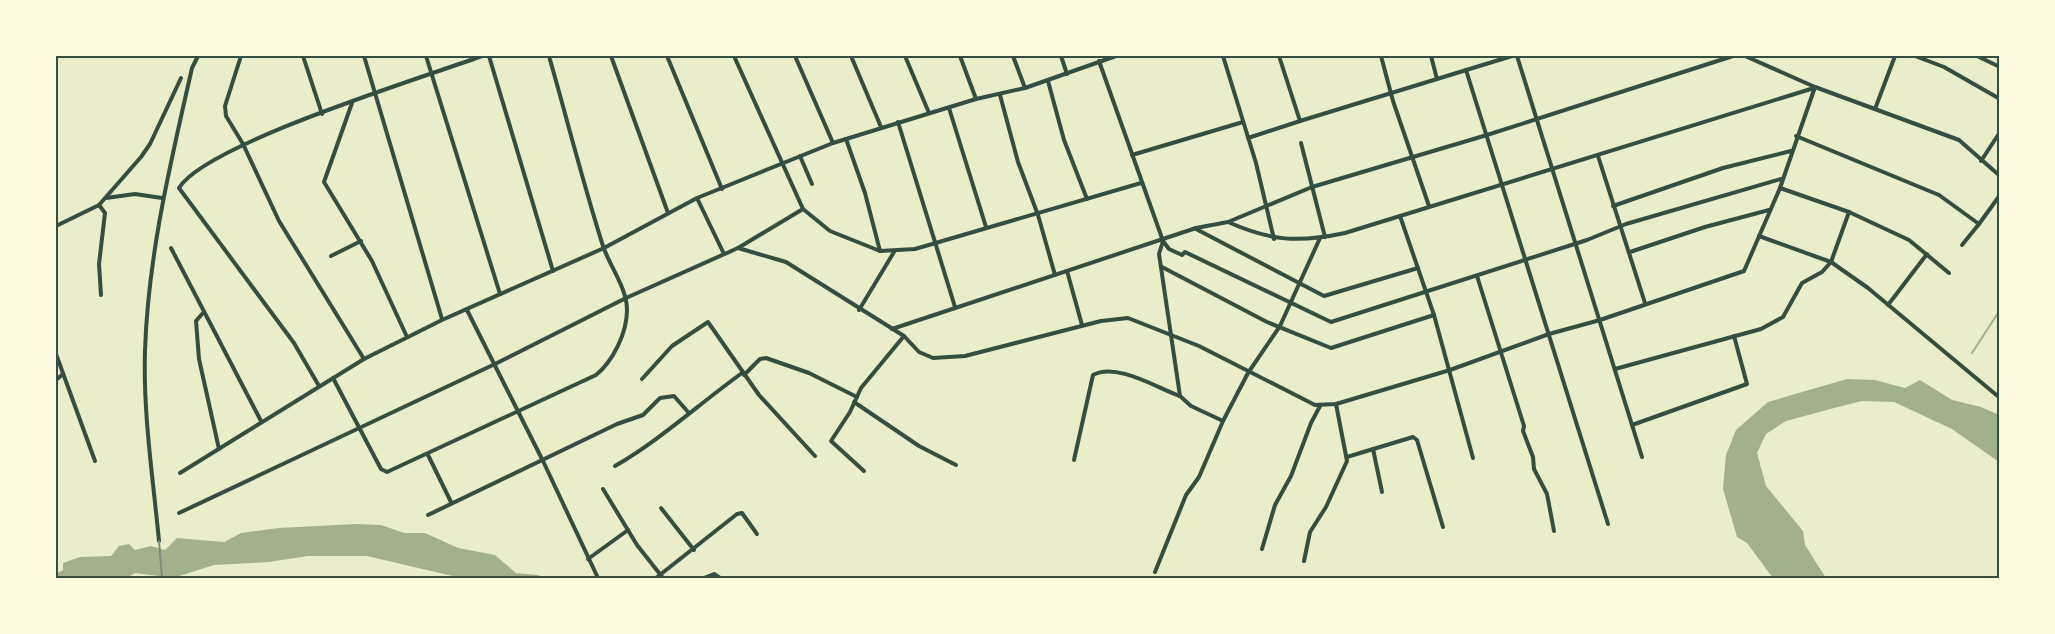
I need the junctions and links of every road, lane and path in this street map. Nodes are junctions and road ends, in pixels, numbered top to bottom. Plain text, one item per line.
1 (198, 56) edge
2 (241, 56) edge
3 (303, 56) edge
4 (364, 56) edge
5 (426, 56) edge
6 (482, 56) edge
7 (489, 56) edge
8 (549, 56) edge
9 (611, 56) edge
10 (667, 56) edge
11 (734, 56) edge
12 (795, 56) edge
13 (851, 56) edge
14 (905, 56) edge
15 (960, 56) edge
16 (1013, 56) edge
17 (1061, 56) edge
18 (1116, 56) edge
19 (1223, 56) edge
20 (1280, 56) edge
21 (1381, 56) edge
22 (1431, 56) edge
23 (1488, 56) edge
24 (1512, 56) edge
25 (1517, 56) edge
26 (1732, 56) edge
27 (1745, 56) edge
28 (1895, 56) edge
29 (1915, 56) edge
30 (1977, 56) edge
31 (1099, 61) junction
32 (1491, 63) junction
33 (2000, 67) edge
34 (1466, 70) junction
35 (1067, 74) junction
36 (432, 75) junction
37 (180, 78) dead end
38 (1437, 79) junction
39 (1048, 81) junction
40 (1815, 87) junction
41 (1025, 88) junction
42 (377, 94) junction
43 (1391, 94) junction
44 (1000, 95) junction
45 (976, 99) junction
46 (2000, 99) edge
47 (352, 102) junction
48 (949, 108) junction
49 (1875, 109) junction
50 (929, 113) junction
51 (322, 114) junction
52 (1536, 117) junction
53 (898, 122) junction
54 (1243, 122) junction
55 (1299, 122) junction
56 (880, 127) junction
57 (2000, 132) edge
58 (1487, 135) junction
59 (1796, 136) junction
60 (1248, 138) junction
61 (846, 139) junction
62 (833, 143) junction
63 (1301, 143) dead end
64 (243, 144) junction
65 (1791, 150) junction
66 (1132, 155) junction
67 (800, 156) junction
68 (1414, 156) junction
69 (1598, 156) junction
70 (1981, 161) junction
71 (782, 162) junction
72 (1553, 170) junction
73 (2000, 176) edge
74 (1781, 179) junction
75 (1141, 183) junction
76 (812, 184) dead end
77 (1503, 186) junction
78 (1312, 187) junction
79 (1780, 188) junction
80 (722, 189) junction
81 (2000, 195) edge
82 (105, 198) junction
83 (162, 198) junction
84 (697, 198) junction
85 (1087, 199) junction
86 (99, 205) junction
87 (1429, 206) junction
88 (1613, 206) junction
89 (1266, 207) junction
90 (803, 209) junction
91 (1770, 210) junction
92 (1850, 212) junction
93 (668, 213) junction
94 (1038, 215) junction
95 (1400, 216) junction
96 (1228, 222) junction
97 (1979, 224) junction
98 (56, 226) edge
99 (986, 226) junction
100 (1622, 227) junction
101 (1196, 228) junction
102 (1759, 236) junction
103 (1323, 238) junction
104 (1274, 239) junction
105 (360, 241) junction
106 (1163, 241) junction
107 (936, 242) junction
108 (1575, 242) junction
109 (1962, 245) dead end
110 (171, 248) dead end
111 (604, 248) junction
112 (738, 248) junction
113 (880, 251) junction
114 (894, 252) junction
115 (1630, 252) junction
116 (724, 254) junction
117 (1927, 254) junction
118 (331, 256) dead end
119 (1525, 259) junction
120 (1830, 262) junction
121 (1162, 267) junction
122 (1418, 268) junction
123 (553, 271) junction
124 (1067, 271) junction
125 (1949, 273) dead end
126 (1055, 275) junction
127 (1477, 276) junction
128 (1301, 281) junction
129 (1426, 292) junction
130 (500, 294) junction
131 (101, 295) dead end
132 (626, 298) junction
133 (1645, 303) junction
134 (1290, 304) junction
135 (1887, 305) junction
136 (955, 307) junction
137 (467, 310) junction
138 (859, 310) junction
139 (203, 313) junction
140 (1434, 315) junction
141 (442, 320) junction
142 (1600, 320) junction
143 (1082, 325) junction
144 (1280, 326) junction
145 (891, 329) junction
146 (1169, 333) junction
147 (1549, 334) junction
148 (904, 336) junction
149 (1734, 336) junction
150 (407, 337) junction
151 (1501, 352) junction
152 (56, 354) edge
153 (364, 359) junction
154 (495, 364) junction
155 (1615, 369) junction
156 (1450, 370) junction
157 (1248, 373) junction
158 (63, 374) junction
159 (743, 374) junction
160 (333, 378) junction
161 (642, 379) dead end
162 (56, 380) edge
163 (319, 386) junction
164 (1180, 396) junction
165 (857, 397) junction
166 (2000, 398) edge
167 (855, 402) junction
168 (1336, 404) junction
169 (1320, 405) junction
170 (518, 411) junction
171 (688, 412) junction
172 (261, 421) junction
173 (1223, 421) junction
174 (1632, 425) junction
175 (358, 427) junction
176 (219, 449) junction
177 (1373, 449) junction
178 (428, 455) junction
179 (815, 456) dead end
180 (1347, 457) junction
181 (1642, 457) dead end
182 (1473, 458) dead end
183 (1074, 460) dead end
184 (95, 461) dead end
185 (543, 461) junction
186 (956, 465) dead end
187 (615, 466) dead end
188 (864, 471) dead end
189 (180, 473) dead end
190 (603, 489) dead end
191 (1382, 492) dead end
192 (451, 502) junction
193 (661, 508) dead end
194 (179, 513) dead end
195 (428, 515) dead end
196 (1608, 524) dead end
197 (1443, 526) dead end
198 (628, 530) junction
199 (1554, 531) dead end
200 (757, 534) dead end
201 (159, 541) dead end
202 (1262, 549) dead end
203 (694, 550) junction
204 (588, 559) junction
205 (1304, 561) dead end
206 (1155, 572) dead end
207 (660, 577) edge
208 (598, 579) edge
209 (704, 579) edge
210 (720, 579) edge

1 - 83 street
2 - 64 street
3 - 51 street
4 - 42 street
5 - 36 street
6 - 36 street
7 - 123 street
8 - 111 street
9 - 93 street
10 - 80 street
11 - 71 street
12 - 62 street
13 - 56 street
14 - 50 street
15 - 45 street
16 - 41 street
17 - 35 street
18 - 31 street
19 - 54 street
20 - 55 street
21 - 43 street
22 - 38 street
23 - 32 street
24 - 32 street
25 - 52 street
26 - 52 street
27 - 40 street
28 - 49 street
29 - 46 street
30 - 33 street
31 - 35 street
31 - 66 street
32 - 34 street
34 - 38 street
34 - 58 street
35 - 39 street
36 - 42 street
36 - 130 street
37 - 82 street
38 - 43 street
39 - 41 street
39 - 85 street
40 - 49 street
40 - 59 street
40 - 69 street
41 - 44 street
42 - 47 street
42 - 141 street
43 - 55 street
43 - 68 street
44 - 45 street
44 - 94 street
45 - 48 street
47 - 51 street
47 - 105 street
48 - 50 street
48 - 99 street
49 - 70 street
50 - 53 street
51 - 64 street
52 - 58 street
52 - 72 street
53 - 56 street
53 - 107 street
54 - 60 street
54 - 66 street
55 - 60 street
56 - 61 street
57 - 70 street
58 - 68 street
58 - 77 street
59 - 65 street
59 - 97 street
60 - 89 street
61 - 62 street
61 - 113 street
62 - 67 street
63 - 78 street
64 - 153 street
64 - 163 street
65 - 74 street
65 - 88 street
66 - 75 street
67 - 71 street
67 - 76 street
68 - 78 street
68 - 87 street
69 - 72 street
69 - 88 street
70 - 73 street
71 - 80 street
71 - 90 street
72 - 77 street
72 - 108 street
74 - 79 street
74 - 100 street
75 - 85 street
75 - 106 street
77 - 87 street
77 - 119 street
78 - 89 street
78 - 103 street
79 - 91 street
79 - 92 street
80 - 84 street
81 - 97 street
82 - 83 street
82 - 86 street
83 - 201 street
84 - 93 street
84 - 116 street
85 - 94 street
86 - 98 street
86 - 131 street
87 - 95 street
88 - 100 street
89 - 96 street
89 - 104 street
90 - 112 street
90 - 113 street
91 - 102 street
91 - 115 street
92 - 117 street
92 - 120 street
93 - 111 street
94 - 99 street
94 - 126 street
95 - 103 street
95 - 122 street
96 - 101 street
96 - 104 street
97 - 109 street
99 - 107 street
100 - 108 street
100 - 115 street
101 - 106 street
101 - 128 street
102 - 120 street
102 - 133 street
103 - 104 street
103 - 128 street
105 - 118 street
105 - 150 street
106 - 121 street
106 - 124 street
106 - 134 street
107 - 114 street
107 - 136 street
108 - 119 street
108 - 142 street
110 - 139 street
111 - 123 street
111 - 132 street
112 - 116 street
112 - 138 street
113 - 114 street
114 - 138 street
115 - 133 street
116 - 132 street
117 - 125 street
117 - 135 street
119 - 127 street
119 - 147 street
120 - 135 street
120 - 149 street
121 - 144 street
121 - 146 street
122 - 128 street
122 - 129 street
123 - 130 street
124 - 126 street
124 - 143 street
126 - 136 street
127 - 129 street
127 - 151 street
128 - 134 street
129 - 134 street
129 - 140 street
130 - 137 street
132 - 154 street
132 - 170 street
133 - 142 street
134 - 144 street
135 - 166 street
136 - 145 street
137 - 141 street
137 - 154 street
138 - 145 street
139 - 172 street
139 - 176 street
140 - 144 street
140 - 156 street
141 - 150 street
142 - 147 street
142 - 155 street
143 - 146 street
143 - 148 street
144 - 157 street
145 - 148 street
146 - 157 street
146 - 164 street
147 - 151 street
147 - 196 street
148 - 165 street
149 - 155 street
149 - 174 street
150 - 153 street
151 - 156 street
151 - 199 street
152 - 158 street
153 - 160 street
154 - 170 street
154 - 175 street
155 - 174 street
156 - 168 street
156 - 182 street
157 - 169 street
157 - 173 street
158 - 162 street
158 - 184 street
159 - 161 street
159 - 165 street
159 - 171 street
159 - 179 street
160 - 163 street
160 - 175 street
163 - 172 street
164 - 173 street
164 - 183 street
165 - 167 street
167 - 186 street
167 - 188 street
168 - 169 street
168 - 180 street
169 - 202 street
170 - 178 street
170 - 185 street
171 - 185 street
171 - 187 street
172 - 176 street
173 - 206 street
174 - 181 street
175 - 178 street
175 - 194 street
176 - 189 street
177 - 180 street
177 - 191 street
177 - 197 street
178 - 192 street
180 - 205 street
185 - 192 street
185 - 204 street
190 - 198 street
192 - 195 street
193 - 203 street
198 - 204 street
198 - 207 street
200 - 203 street
203 - 207 street
204 - 208 street
209 - 210 street

